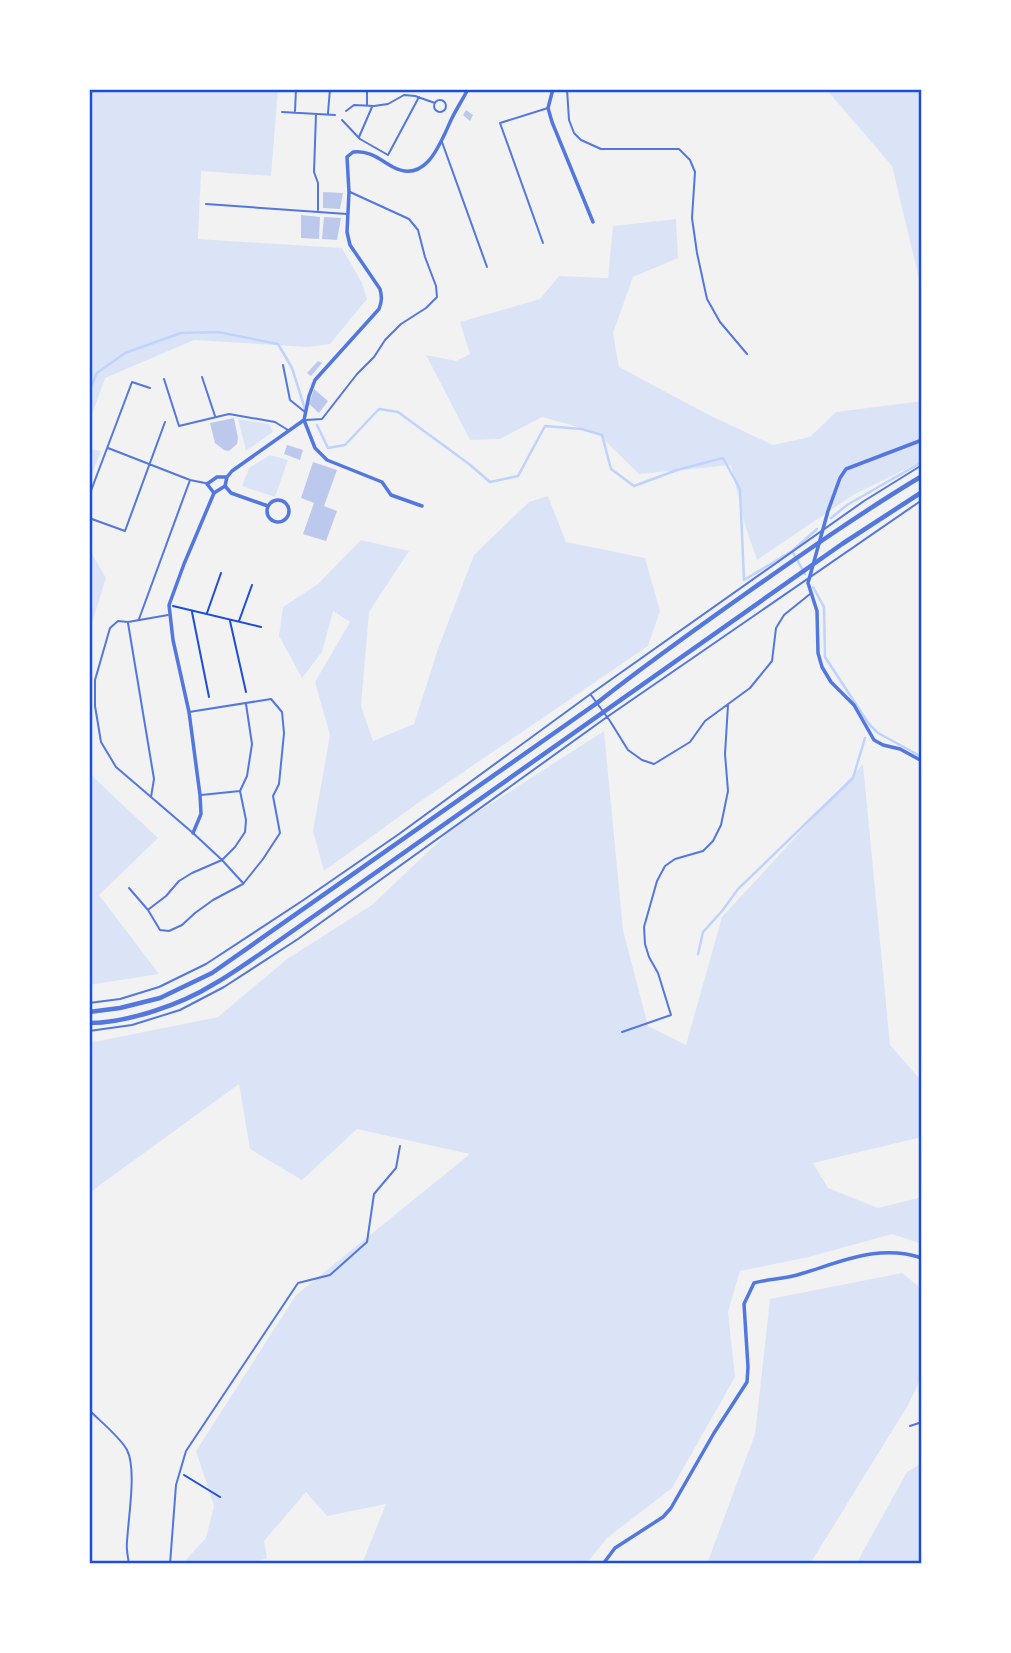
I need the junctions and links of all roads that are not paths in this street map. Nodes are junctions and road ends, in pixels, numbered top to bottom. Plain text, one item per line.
1 (296, 89) edge
2 (330, 89) edge
3 (367, 89) edge
4 (468, 89) edge
5 (553, 89) edge
6 (567, 89) edge
7 (419, 97) junction
8 (435, 103) dead end
9 (367, 106) junction
10 (373, 106) junction
11 (548, 108) junction
12 (282, 111) dead end
13 (346, 111) dead end
14 (295, 112) junction
15 (316, 114) junction
16 (328, 114) junction
17 (335, 115) dead end
18 (342, 120) dead end
19 (358, 138) junction
20 (441, 141) junction
21 (349, 192) junction
22 (206, 204) dead end
23 (318, 212) junction
24 (348, 214) junction
25 (593, 222) dead end
26 (542, 243) dead end
27 (487, 267) dead end
28 (747, 354) dead end
29 (283, 365) dead end
30 (202, 377) dead end
31 (164, 379) dead end
32 (150, 388) dead end
33 (306, 412) junction
34 (215, 417) junction
35 (304, 420) junction
36 (165, 422) dead end
37 (289, 430) junction
38 (922, 440) edge
39 (107, 448) junction
40 (149, 464) junction
41 (922, 465) edge
42 (922, 476) edge
43 (227, 477) junction
44 (190, 480) junction
45 (207, 484) junction
46 (225, 486) junction
47 (922, 492) edge
48 (214, 493) junction
49 (89, 496) edge
50 (922, 500) edge
51 (268, 506) junction
52 (422, 506) dead end
53 (89, 518) edge
54 (811, 593) junction
55 (170, 614) junction
56 (139, 620) junction
57 (128, 622) junction
58 (590, 695) junction
59 (246, 703) junction
60 (597, 703) junction
61 (727, 705) junction
62 (189, 712) junction
63 (605, 715) junction
64 (922, 761) edge
65 (240, 791) junction
66 (200, 795) junction
67 (151, 798) junction
68 (193, 833) junction
69 (222, 860) junction
70 (243, 884) junction
71 (129, 888) dead end
72 (148, 910) junction
73 (89, 1003) edge
74 (89, 1012) edge
75 (89, 1023) edge
76 (89, 1031) edge
77 (622, 1032) dead end
78 (400, 1146) dead end
79 (922, 1258) edge
80 (89, 1410) edge
81 (922, 1422) edge
82 (911, 1426) dead end
83 (129, 1564) edge
84 (170, 1564) edge
85 (603, 1564) edge

1 - 14 lane
2 - 16 lane
3 - 9 lane
4 - 20 street
5 - 11 street
6 - 28 lane
7 - 8 lane
7 - 10 lane
7 - 19 lane
9 - 10 lane
9 - 13 lane
10 - 19 lane
11 - 25 street
11 - 26 lane
12 - 14 lane
14 - 15 lane
15 - 16 lane
15 - 23 lane
16 - 17 lane
18 - 19 lane
20 - 21 street
20 - 27 lane
21 - 24 street
21 - 35 lane
22 - 23 lane
23 - 24 lane
24 - 33 street
29 - 33 lane
30 - 34 lane
31 - 34 lane
32 - 39 lane
33 - 35 street
34 - 37 lane
35 - 37 street
35 - 52 street
36 - 40 lane
37 - 43 street
38 - 54 street
39 - 40 lane
39 - 49 lane
40 - 44 lane
40 - 53 lane
41 - 58 lane
42 - 60 street
43 - 45 street
43 - 46 street
44 - 45 lane
44 - 56 lane
45 - 48 street
46 - 48 street
46 - 51 street
47 - 63 street
48 - 55 street
50 - 63 lane
51 - 51 street
54 - 61 lane
54 - 64 street
55 - 56 lane
55 - 62 street
56 - 57 lane
57 - 67 lane
57 - 67 lane
58 - 60 lane
58 - 73 lane
59 - 62 lane
59 - 65 lane
59 - 70 lane
60 - 63 lane
60 - 74 street
61 - 63 lane
61 - 77 lane
62 - 66 street
63 - 75 street
63 - 76 lane
65 - 66 lane
65 - 69 lane
66 - 68 street
67 - 68 lane
68 - 69 lane
69 - 70 lane
69 - 72 lane
70 - 72 lane
71 - 72 lane
78 - 84 lane
79 - 85 street
80 - 83 lane
81 - 82 lane

